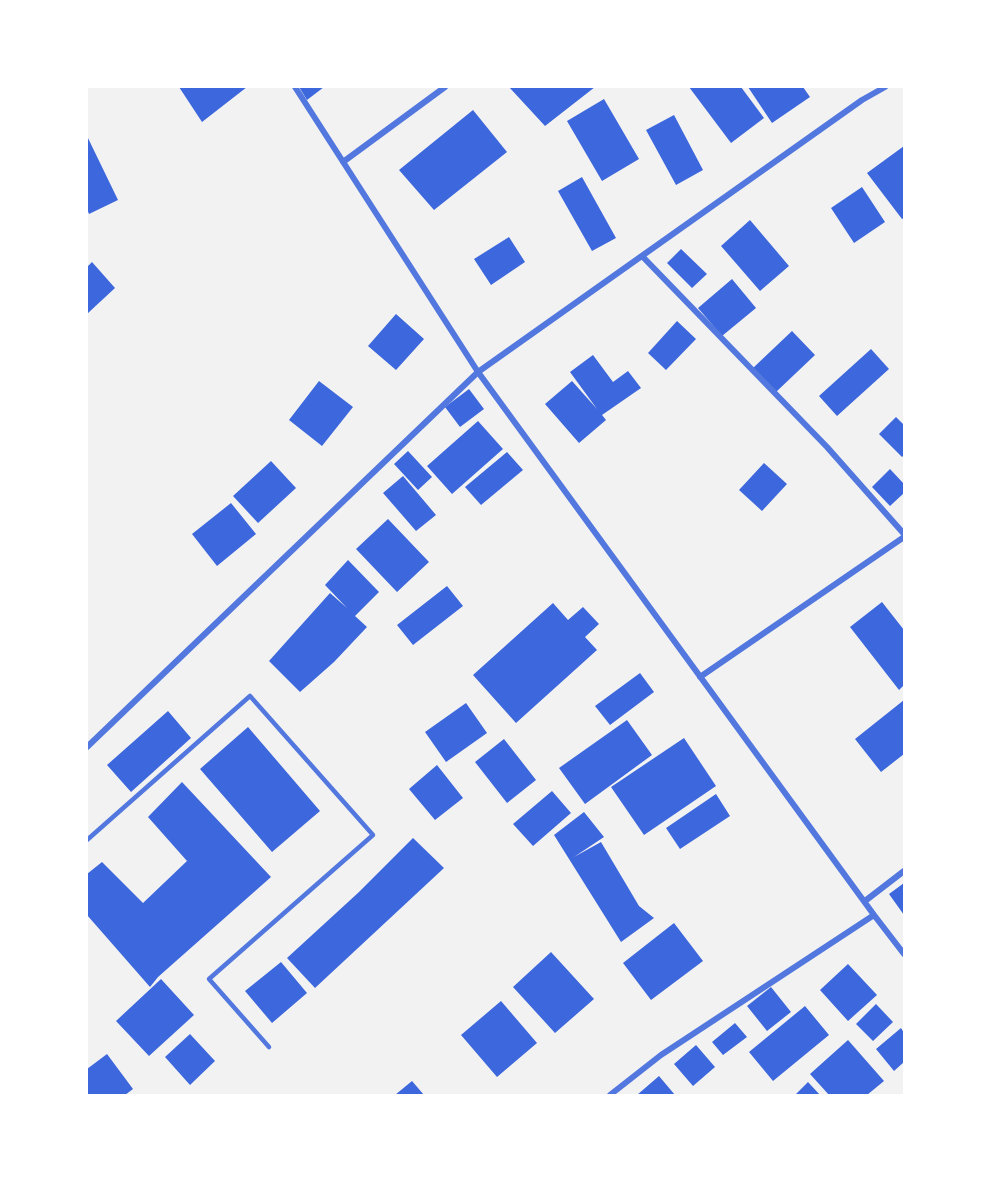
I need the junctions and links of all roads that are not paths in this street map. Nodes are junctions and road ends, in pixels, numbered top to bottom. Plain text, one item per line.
1 (295, 87) edge
2 (445, 87) edge
3 (885, 87) edge
4 (344, 162) junction
5 (642, 256) junction
6 (478, 372) junction
7 (904, 535) edge
8 (700, 677) junction
9 (87, 747) edge
10 (87, 840) edge
11 (904, 871) edge
12 (865, 901) junction
13 (874, 915) junction
14 (904, 954) edge
15 (269, 1047) dead end
16 (610, 1095) edge

1 - 4 street
2 - 4 street
3 - 5 street
4 - 6 street
5 - 6 street
5 - 7 street
6 - 8 street
6 - 9 street
7 - 8 street
8 - 12 street
10 - 15 lane
11 - 12 street
12 - 13 street
13 - 14 street
13 - 16 street

